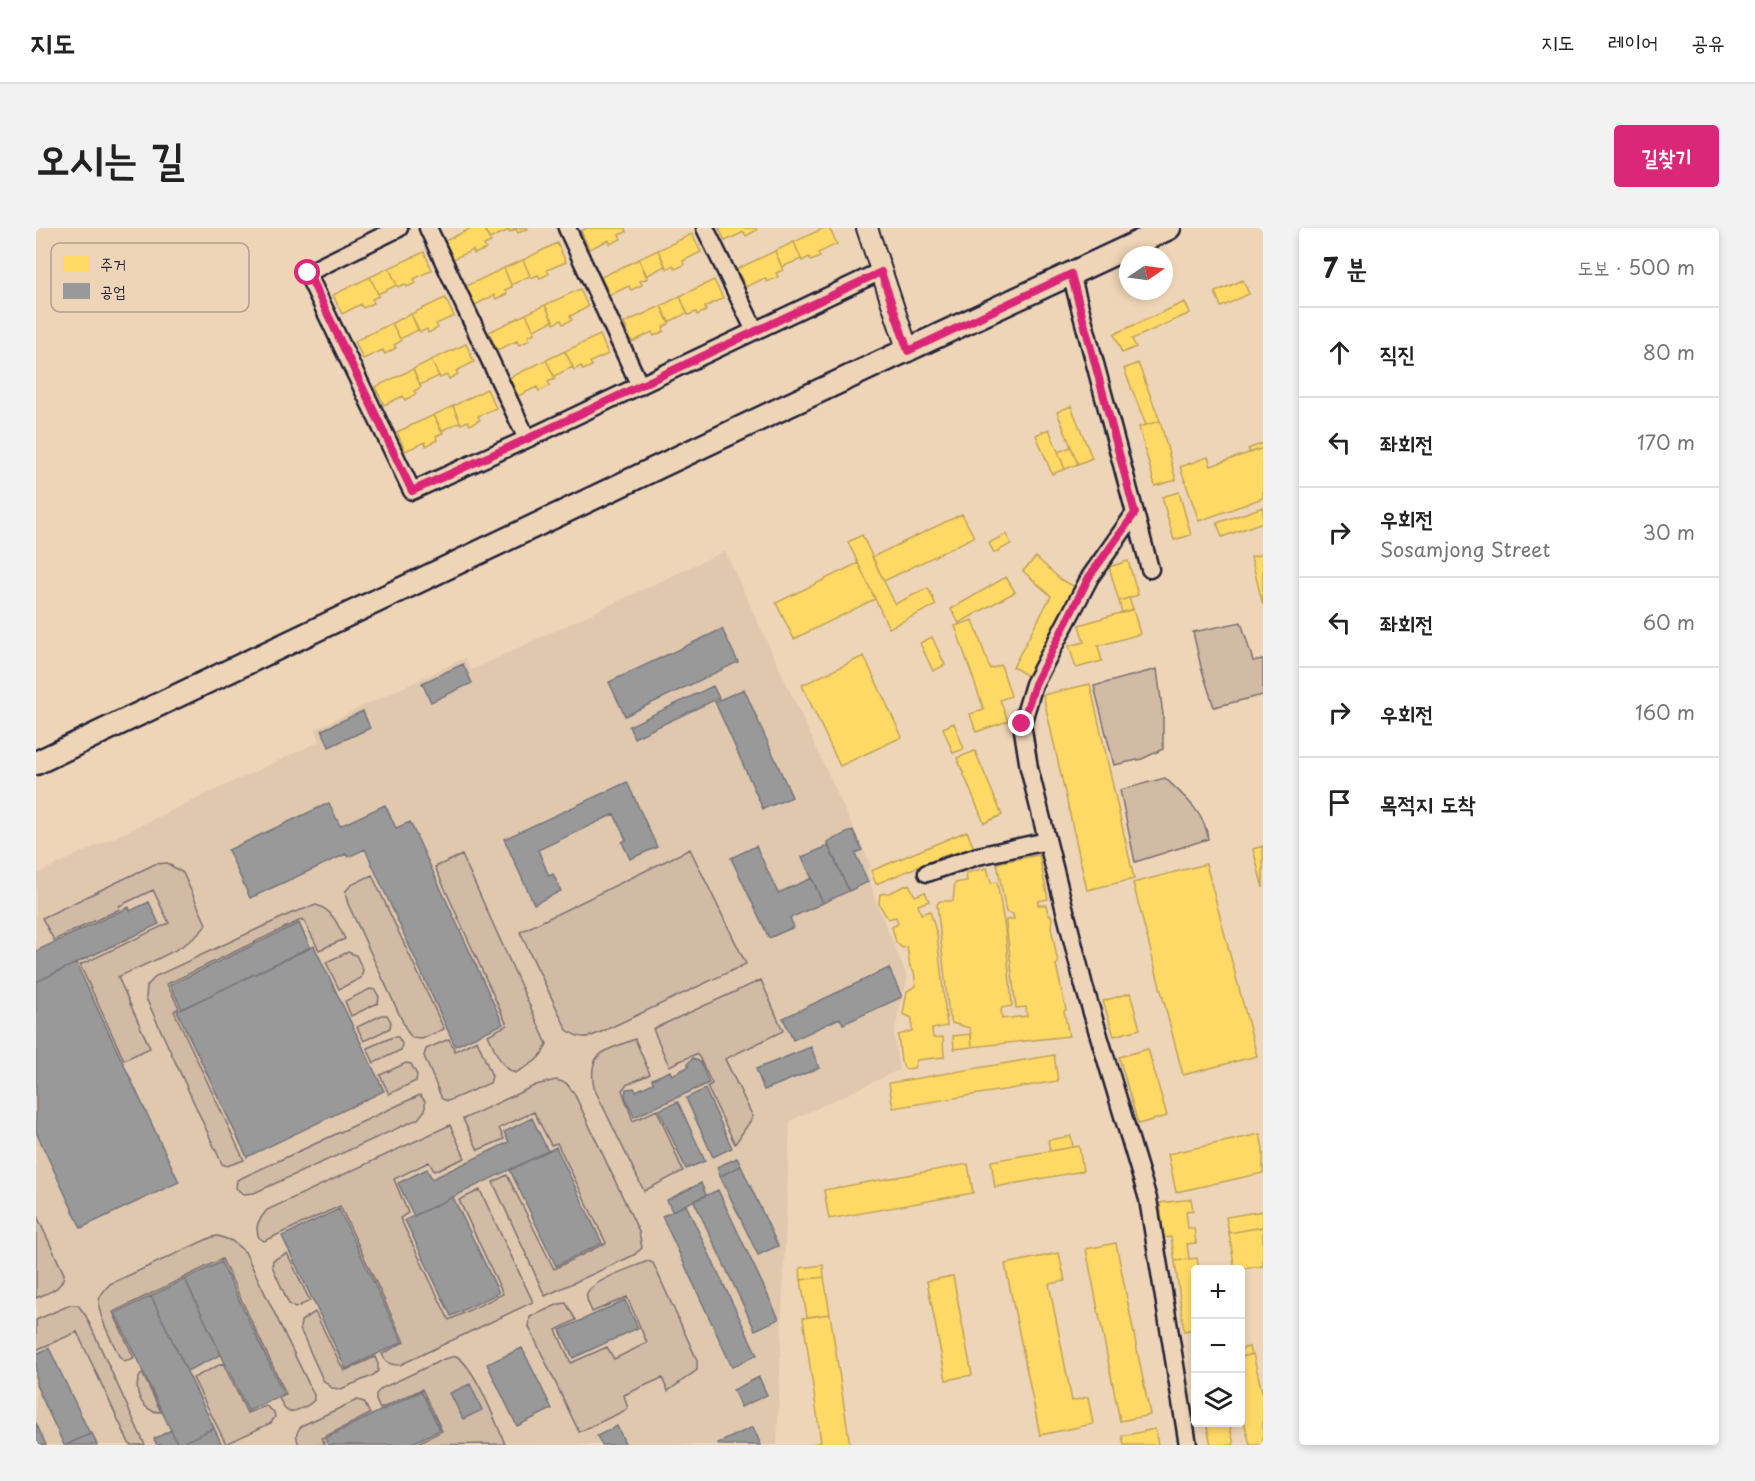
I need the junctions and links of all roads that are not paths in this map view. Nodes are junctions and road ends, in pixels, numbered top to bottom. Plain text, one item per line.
1 (399, 228) edge
2 (428, 228) edge
3 (567, 228) edge
4 (705, 228) edge
5 (867, 228) edge
6 (1169, 228) edge
7 (881, 272) junction
8 (1071, 274) junction
9 (755, 331) junction
10 (908, 351) junction
11 (640, 386) junction
12 (527, 439) junction
13 (1135, 513) junction
14 (1150, 568) dead end
15 (36, 763) edge
16 (1047, 841) junction
17 (927, 873) dead end
18 (1188, 1445) edge

1 - 12 street
2 - 12 street
3 - 11 street
4 - 9 street
5 - 7 street
6 - 8 main road
7 - 9 street
7 - 10 street
8 - 10 main road
8 - 13 street
9 - 11 street
10 - 15 main road
11 - 12 street
13 - 14 street
13 - 16 street
16 - 17 street
16 - 18 street

